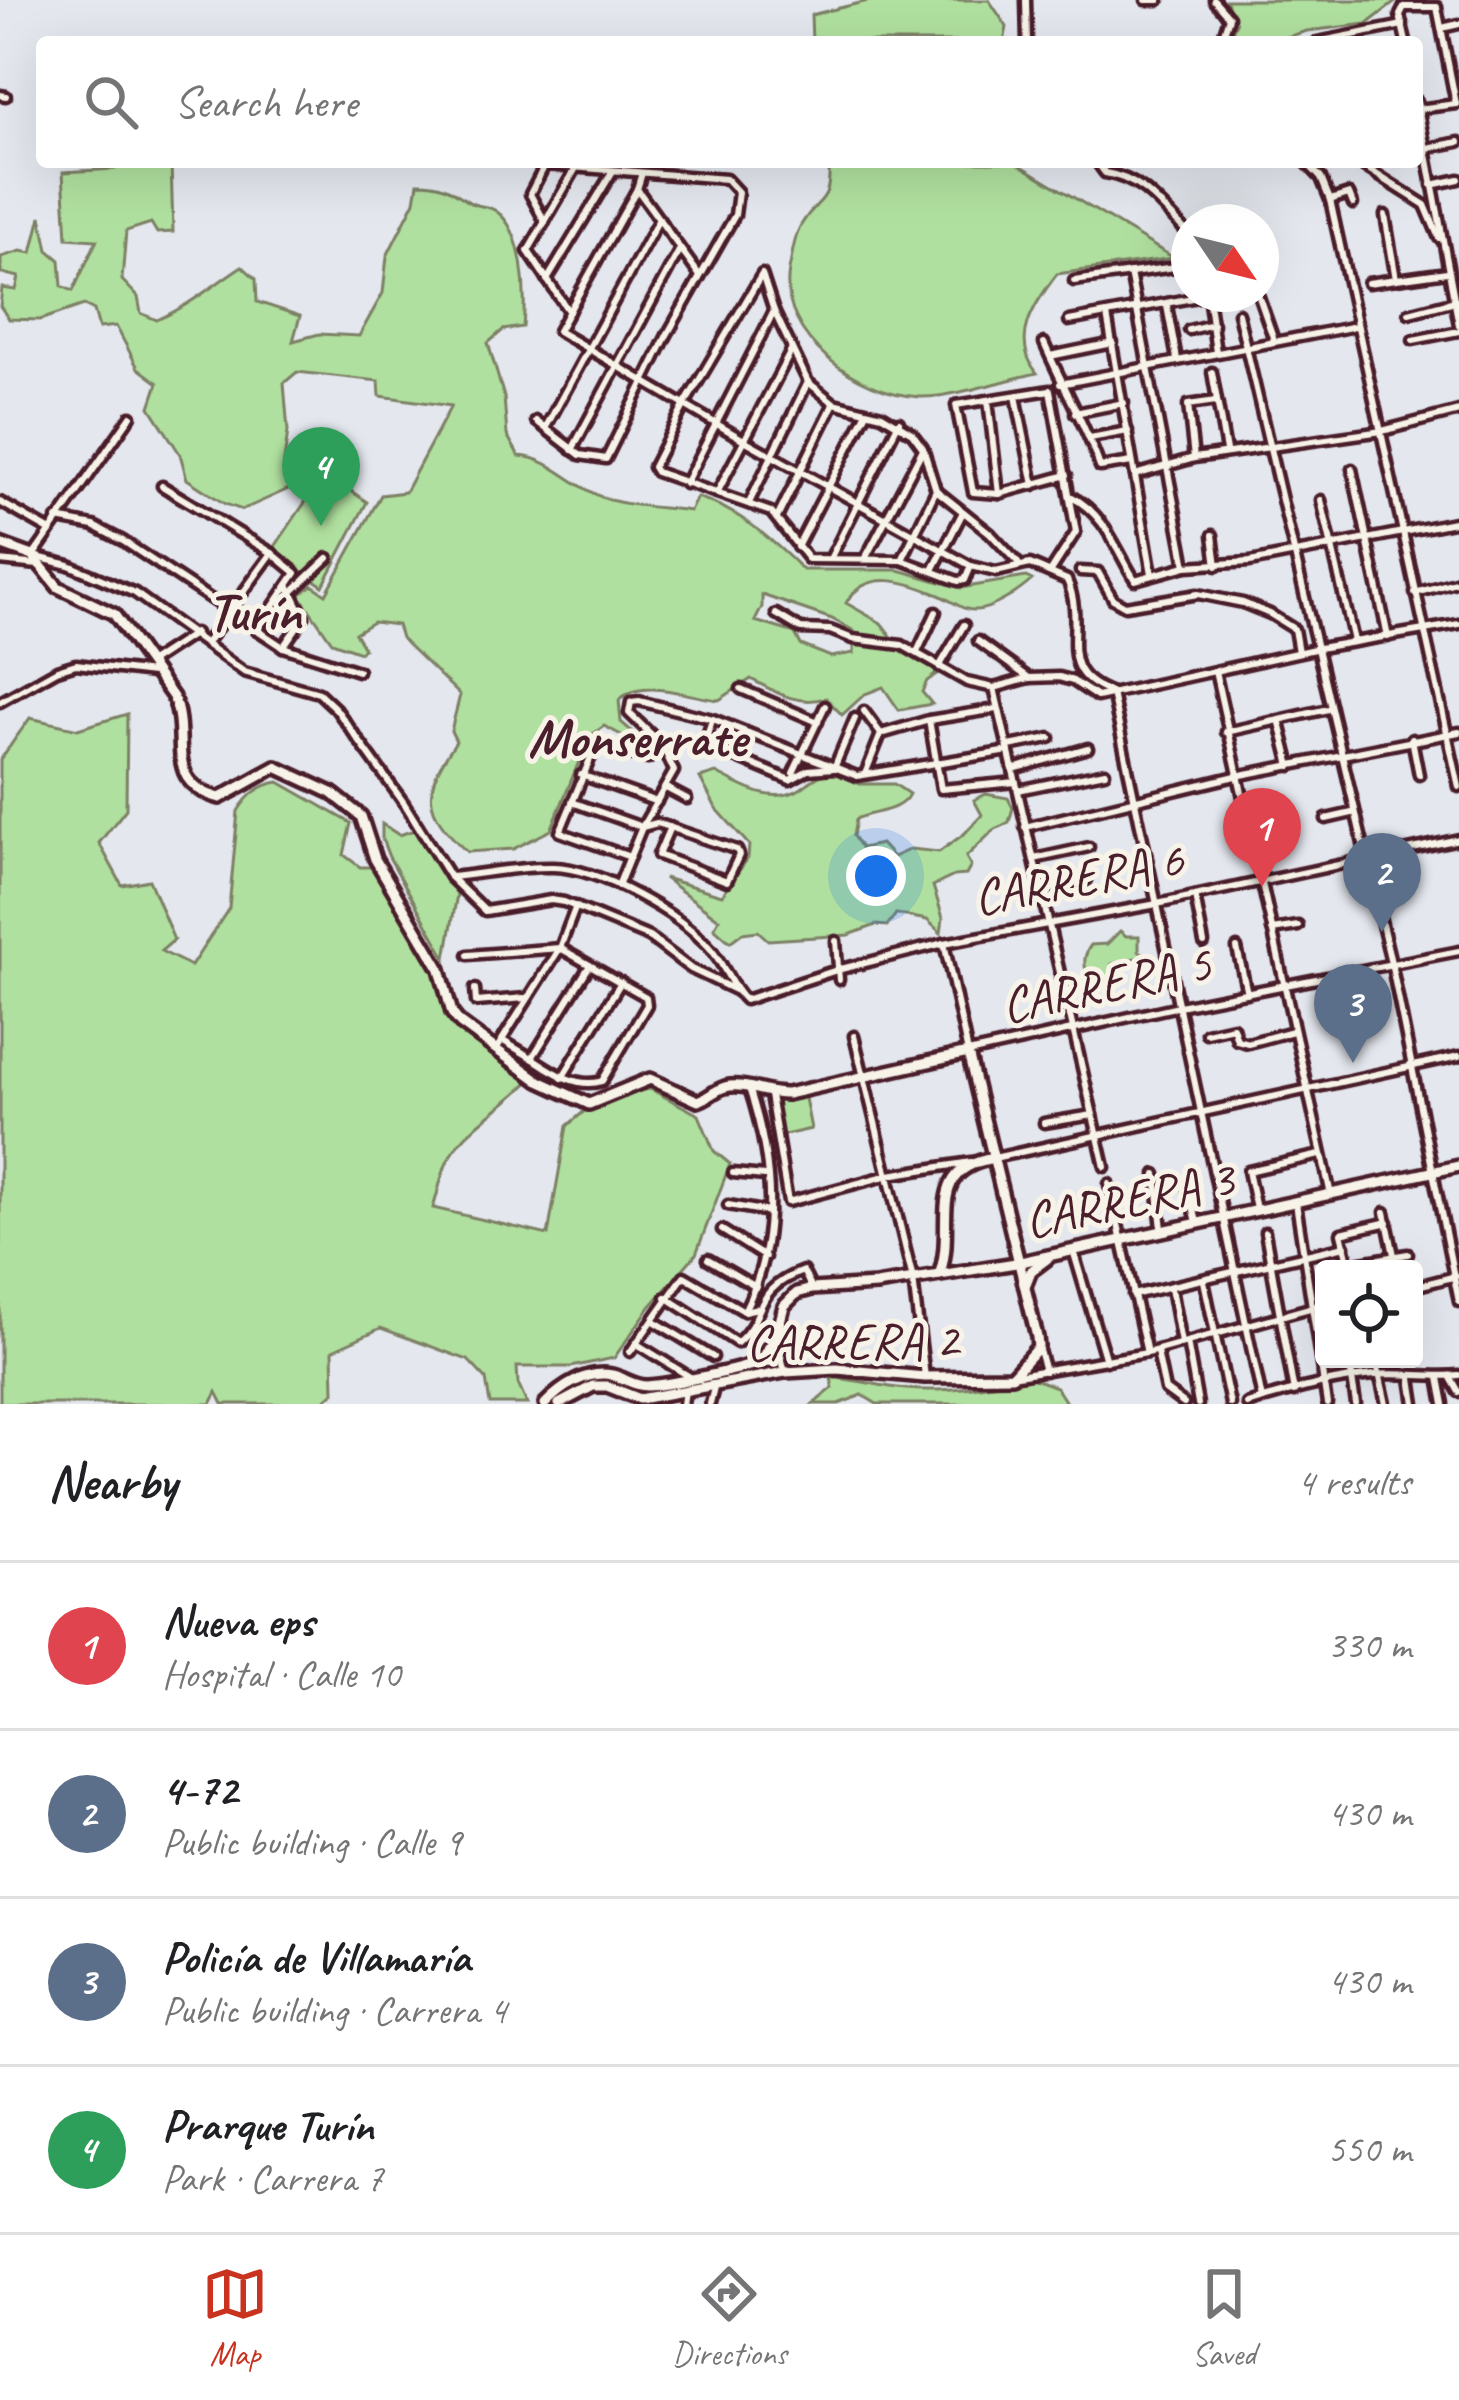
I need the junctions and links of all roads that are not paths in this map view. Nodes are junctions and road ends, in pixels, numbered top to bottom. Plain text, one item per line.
1 (1026, 0) edge
2 (1146, 0) edge
3 (1160, 0) edge
4 (1214, 0) edge
5 (1414, 0) edge
6 (1404, 7) junction
7 (1403, 25) junction
8 (1459, 25) edge
9 (1442, 28) junction
10 (1027, 36) edge
11 (1223, 36) edge
12 (1348, 36) edge
13 (1405, 36) edge
14 (1457, 104) edge
15 (1423, 105) edge
16 (1423, 140) edge
17 (1459, 142) edge
18 (1426, 148) junction
19 (543, 168) edge
20 (576, 168) joint
21 (1102, 168) edge
22 (1312, 168) edge
23 (1366, 168) edge
24 (613, 171) junction
25 (642, 173) junction
26 (1459, 179) edge
27 (1432, 185) junction
28 (637, 189) junction
29 (1330, 200) junction
30 (1353, 205) dead end
31 (1385, 215) dead end
32 (1171, 216) edge
33 (659, 219) junction
34 (545, 222) junction
35 (680, 248) junction
36 (1444, 252) junction
37 (1171, 267) edge
38 (1130, 272) junction
39 (1447, 272) junction
40 (700, 276) junction
41 (1396, 279) junction
42 (547, 280) junction
43 (1074, 281) dead end
44 (1368, 283) dead end
45 (1456, 301) edge
46 (1171, 305) edge
47 (1167, 306) junction
48 (774, 311) junction
49 (1136, 311) junction
50 (569, 312) junction
51 (1212, 312) edge
52 (1264, 312) edge
53 (1238, 313) dead end
54 (1409, 313) dead end
55 (1107, 315) junction
56 (1069, 321) dead end
57 (1213, 324) junction
58 (1356, 326) junction
59 (1459, 328) edge
60 (1189, 330) dead end
61 (1274, 340) junction
62 (1413, 340) dead end
63 (1044, 343) dead end
64 (1113, 344) junction
65 (1245, 346) junction
66 (588, 348) junction
67 (791, 351) junction
68 (1216, 352) junction
69 (1050, 356) junction
70 (1177, 359) junction
71 (616, 364) junction
72 (1149, 366) junction
73 (1212, 372) dead end
74 (1118, 375) junction
75 (645, 379) junction
76 (808, 382) junction
77 (1060, 384) junction
78 (1016, 396) junction
79 (988, 400) junction
80 (1216, 401) junction
81 (1124, 403) junction
82 (685, 404) junction
83 (834, 404) junction
84 (1459, 411) edge
85 (867, 412) junction
86 (1075, 412) junction
87 (131, 416) dead end
88 (536, 421) dead end
89 (899, 422) junction
90 (717, 423) junction
91 (545, 428) junction
92 (1128, 431) junction
93 (1382, 431) junction
94 (1090, 438) junction
95 (744, 440) junction
96 (923, 448) junction
97 (572, 450) junction
98 (1269, 450) junction
99 (1226, 453) junction
100 (772, 455) junction
101 (1194, 458) junction
102 (1132, 462) junction
103 (1168, 464) junction
104 (1352, 469) dead end
105 (801, 470) junction
106 (1067, 475) junction
107 (1135, 475) junction
108 (685, 484) junction
109 (830, 484) junction
110 (1034, 485) junction
111 (162, 486) dead end
112 (936, 490) junction
113 (718, 492) junction
114 (999, 494) junction
115 (1072, 497) junction
116 (1321, 500) dead end
117 (859, 501) junction
118 (0, 502) edge
119 (748, 503) junction
120 (963, 512) junction
121 (887, 517) junction
122 (777, 518) junction
123 (57, 519) junction
124 (1459, 521) edge
125 (50, 531) junction
126 (915, 532) junction
127 (1404, 532) junction
128 (1213, 535) dead end
129 (1367, 538) junction
130 (0, 544) edge
131 (1330, 544) junction
132 (796, 549) junction
133 (943, 550) junction
134 (1295, 552) junction
135 (272, 553) junction
136 (831, 557) junction
137 (866, 557) junction
138 (328, 558) dead end
139 (35, 560) junction
140 (902, 560) junction
141 (0, 561) edge
142 (1019, 565) junction
143 (971, 566) junction
144 (1186, 566) junction
145 (1217, 566) junction
146 (933, 570) junction
147 (1051, 571) junction
148 (1080, 571) dead end
149 (1152, 574) junction
150 (1459, 581) edge
151 (290, 589) junction
152 (1415, 593) junction
153 (230, 610) junction
154 (936, 612) dead end
155 (776, 614) dead end
156 (964, 625) dead end
157 (1459, 625) edge
158 (257, 630) junction
159 (1426, 630) junction
160 (195, 633) junction
161 (1388, 637) junction
162 (978, 641) dead end
163 (1354, 641) junction
164 (207, 643) junction
165 (283, 647) junction
166 (1319, 648) junction
167 (916, 652) junction
168 (1298, 652) junction
169 (939, 667) junction
170 (151, 668) junction
171 (358, 671) dead end
172 (1215, 671) junction
173 (1029, 678) junction
174 (994, 688) junction
175 (741, 689) dead end
176 (1112, 693) junction
177 (0, 701) edge
178 (826, 706) dead end
179 (997, 709) junction
180 (1329, 709) junction
181 (864, 711) dead end
182 (855, 718) dead end
183 (713, 719) junction
184 (929, 720) junction
185 (818, 722) junction
186 (1280, 722) junction
187 (1226, 732) junction
188 (1459, 732) edge
189 (881, 734) junction
190 (1448, 734) junction
191 (1050, 738) dead end
192 (1412, 739) junction
193 (1088, 748) dead end
194 (1009, 749) junction
195 (1340, 755) junction
196 (803, 756) junction
197 (648, 759) dead end
198 (937, 762) junction
199 (1291, 766) junction
200 (834, 768) junction
201 (1013, 769) junction
202 (1105, 772) dead end
203 (865, 774) junction
204 (581, 775) junction
205 (1419, 775) dead end
206 (1236, 776) junction
207 (790, 780) junction
208 (1017, 786) junction
209 (666, 788) junction
210 (1459, 788) edge
211 (687, 799) dead end
212 (1135, 800) junction
213 (572, 802) junction
214 (656, 802) junction
215 (1352, 812) junction
216 (1326, 819) dead end
217 (670, 826) junction
218 (642, 827) junction
219 (1025, 827) junction
220 (1459, 839) edge
221 (1089, 847) dead end
222 (630, 857) junction
223 (1034, 859) junction
224 (1364, 860) junction
225 (450, 877) junction
226 (1087, 880) dead end
227 (1262, 882) junction
228 (618, 886) junction
229 (1040, 888) junction
230 (1195, 896) junction
231 (1157, 904) junction
232 (576, 906) junction
233 (1049, 925) junction
234 (1298, 926) dead end
235 (1273, 930) junction
236 (836, 941) dead end
237 (944, 943) junction
238 (1204, 943) dead end
239 (560, 947) junction
240 (1237, 948) dead end
241 (1459, 951) edge
242 (469, 955) dead end
243 (590, 965) junction
244 (1392, 967) junction
245 (837, 970) junction
246 (839, 980) dead end
247 (621, 982) junction
248 (1283, 986) junction
249 (476, 989) dead end
250 (736, 991) junction
251 (1247, 993) junction
252 (526, 998) junction
253 (1179, 1006) junction
254 (1073, 1031) junction
255 (1293, 1031) junction
256 (1206, 1033) dead end
257 (854, 1036) dead end
258 (500, 1045) junction
259 (968, 1053) junction
260 (1459, 1056) edge
261 (532, 1058) junction
262 (1414, 1066) junction
263 (863, 1074) junction
264 (562, 1078) junction
265 (749, 1087) junction
266 (1307, 1091) junction
267 (770, 1095) junction
268 (1198, 1113) junction
269 (1093, 1115) junction
270 (1044, 1124) dead end
271 (1097, 1136) junction
272 (1321, 1155) junction
273 (994, 1158) junction
274 (973, 1161) junction
275 (1459, 1166) edge
276 (1105, 1167) dead end
277 (1433, 1172) junction
278 (733, 1173) dead end
279 (1156, 1174) dead end
280 (890, 1175) junction
281 (766, 1176) junction
282 (1109, 1184) dead end
283 (1189, 1191) dead end
284 (1331, 1195) junction
285 (1295, 1203) junction
286 (728, 1205) dead end
287 (769, 1212) junction
288 (1257, 1212) junction
289 (1385, 1212) dead end
290 (1225, 1219) junction
291 (1197, 1222) junction
292 (1388, 1222) junction
293 (1162, 1229) junction
294 (722, 1230) dead end
295 (1265, 1232) dead end
296 (1120, 1238) junction
297 (1345, 1246) junction
298 (1073, 1250) junction
299 (1053, 1254) junction
300 (1408, 1254) dead end
301 (1394, 1255) junction
302 (1305, 1256) junction
303 (765, 1257) junction
304 (708, 1259) dead end
305 (1348, 1260) edge
306 (1374, 1260) edge
307 (1016, 1262) junction
308 (1272, 1264) junction
309 (1238, 1272) junction
310 (939, 1275) junction
311 (1457, 1276) edge
312 (913, 1279) junction
313 (1204, 1281) junction
314 (1423, 1285) edge
315 (1025, 1286) junction
316 (756, 1287) junction
317 (812, 1288) junction
318 (1171, 1288) junction
319 (1133, 1295) junction
320 (666, 1297) junction
321 (1459, 1302) edge
322 (1314, 1306) junction
323 (758, 1308) junction
324 (744, 1311) junction
325 (1282, 1315) junction
326 (654, 1321) junction
327 (1249, 1323) junction
328 (1217, 1333) junction
329 (776, 1337) junction
330 (1184, 1343) junction
331 (637, 1344) junction
332 (1038, 1347) junction
333 (1157, 1351) junction
334 (629, 1352) dead end
335 (1147, 1353) junction
336 (713, 1357) dead end
337 (1106, 1361) junction
338 (1350, 1368) edge
339 (1379, 1368) edge
340 (785, 1372) junction
341 (1045, 1372) junction
342 (1381, 1374) junction
343 (1454, 1375) edge
344 (1012, 1376) junction
345 (690, 1377) junction
346 (714, 1378) junction
347 (925, 1378) junction
348 (1352, 1378) junction
349 (1411, 1378) junction
350 (1439, 1378) junction
351 (1323, 1382) junction
352 (686, 1391) junction
353 (1294, 1392) junction
354 (1459, 1392) edge
355 (1262, 1399) junction
356 (545, 1404) edge
357 (559, 1404) edge
358 (683, 1404) edge
359 (710, 1404) edge
360 (1184, 1404) edge
361 (1198, 1404) edge
362 (1230, 1404) edge
363 (1246, 1404) edge
364 (1327, 1404) edge
365 (1356, 1404) edge
366 (1386, 1404) edge
367 (1415, 1404) edge
368 (1444, 1404) edge

1 - 10 street
2 - 3 street
4 - 11 street
5 - 6 street
6 - 7 street
6 - 9 street
7 - 12 street
7 - 13 street
8 - 9 street
9 - 14 street
14 - 15 street
16 - 18 street
17 - 18 street
18 - 27 street
19 - 34 street
20 - 24 street
20 - 34 street
21 - 32 street
22 - 29 street
23 - 36 street
24 - 25 street
24 - 42 street
25 - 28 street
25 - 40 street
26 - 27 street
27 - 36 street
28 - 33 street
28 - 50 street
29 - 30 street
29 - 58 street
31 - 41 street
33 - 35 street
33 - 66 street
34 - 42 street
35 - 40 street
35 - 71 street
36 - 39 street
37 - 38 street
38 - 43 street
38 - 49 street
39 - 41 street
39 - 45 street
40 - 75 street
41 - 44 street
42 - 50 street
45 - 54 street
45 - 59 street
46 - 47 street
47 - 49 street
47 - 70 street
48 - 67 street
48 - 82 street
48 - 90 street
49 - 55 street
49 - 72 street
50 - 66 street
51 - 57 street
52 - 61 street
53 - 65 street
55 - 56 street
55 - 64 street
57 - 60 street
57 - 68 street
58 - 61 street
58 - 93 street
59 - 62 street
61 - 65 street
63 - 69 street
64 - 69 street
64 - 74 street
65 - 68 street
65 - 98 street
66 - 71 street
66 - 91 street
67 - 76 street
67 - 95 street
68 - 70 street
69 - 77 street
70 - 72 street
71 - 75 street
71 - 97 street
72 - 74 street
72 - 103 street
73 - 80 street
74 - 77 street
74 - 81 street
75 - 82 street
75 - 97 street
76 - 83 street
76 - 100 street
77 - 86 street
78 - 79 street
78 - 106 street
78 - 110 street
79 - 114 street
79 - 114 street
80 - 99 street
80 - 101 street
81 - 86 street
81 - 92 street
82 - 90 street
82 - 108 street
83 - 85 street
83 - 105 street
84 - 93 street
85 - 89 street
85 - 109 street
86 - 94 street
87 - 123 street
88 - 91 street
89 - 96 street
89 - 117 street
90 - 95 street
90 - 108 street
91 - 97 street
92 - 94 street
92 - 102 street
93 - 98 street
93 - 127 street
94 - 102 street
95 - 100 street
95 - 113 street
96 - 112 street
96 - 121 street
98 - 99 street
98 - 134 street
99 - 101 street
100 - 105 street
100 - 119 street
101 - 103 street
102 - 107 street
103 - 107 street
103 - 144 street
104 - 129 street
105 - 109 street
105 - 122 street
106 - 110 street
106 - 115 street
107 - 149 street
108 - 113 street
109 - 117 street
109 - 132 street
110 - 114 street
111 - 135 street
112 - 120 street
112 - 126 street
113 - 119 street
115 - 147 street
115 - 149 street
116 - 131 street
117 - 121 street
117 - 136 street
118 - 125 street
119 - 122 street
120 - 133 street
120 - 142 street
121 - 126 street
121 - 137 street
122 - 132 street
123 - 125 street
123 - 153 street
124 - 127 street
125 - 139 street
126 - 133 street
126 - 140 street
127 - 129 street
127 - 152 street
128 - 145 street
129 - 131 street
129 - 161 street
130 - 139 street
131 - 134 street
131 - 163 street
132 - 136 street
133 - 143 street
133 - 146 street
134 - 145 street
134 - 166 street
135 - 151 street
135 - 153 street
136 - 137 street
137 - 140 street
138 - 151 street
139 - 141 street
139 - 160 street
139 - 170 street
140 - 146 street
142 - 143 street
142 - 147 street
143 - 146 street
144 - 145 street
144 - 149 street
147 - 176 street
148 - 168 street
150 - 152 street
151 - 158 street
151 - 165 street
152 - 159 street
153 - 158 street
153 - 164 street
154 - 167 street
155 - 167 street
156 - 169 street
157 - 159 street
158 - 165 street
159 - 161 street
159 - 190 street
160 - 164 street
160 - 170 street
161 - 163 street
162 - 173 street
163 - 166 street
164 - 225 street
165 - 171 street
166 - 168 street
166 - 180 street
167 - 169 street
168 - 172 street
169 - 174 street
170 - 177 street
170 - 258 street
172 - 176 street
172 - 187 street
173 - 174 street
173 - 176 street
174 - 179 street
175 - 185 street
176 - 212 street
178 - 185 street
179 - 184 street
179 - 194 street
180 - 186 street
180 - 195 street
181 - 189 street
182 - 200 street
183 - 196 street
183 - 207 street
183 - 209 street
184 - 189 street
184 - 198 street
185 - 196 street
186 - 187 street
186 - 199 street
187 - 206 street
188 - 190 street
189 - 203 street
190 - 192 street
190 - 210 street
191 - 194 street
192 - 195 street
192 - 205 street
193 - 201 street
194 - 198 street
194 - 201 street
195 - 199 street
195 - 215 street
196 - 200 street
196 - 207 street
197 - 204 street
198 - 203 street
198 - 208 street
199 - 206 street
200 - 203 street
200 - 207 street
201 - 208 street
202 - 208 street
204 - 213 street
204 - 214 street
206 - 212 street
206 - 227 street
208 - 219 street
209 - 211 street
209 - 214 street
212 - 219 street
212 - 231 street
213 - 218 street
213 - 222 street
214 - 218 street
215 - 216 street
215 - 224 street
217 - 217 street
217 - 218 street
218 - 222 street
219 - 223 street
220 - 224 street, CARRERA 6
221 - 223 street
222 - 228 street
223 - 229 street
224 - 227 street, CARRERA 6
224 - 244 street
225 - 228 street
225 - 232 street
226 - 229 street
227 - 230 street, CARRERA 6
227 - 235 street
228 - 250 street
229 - 233 street
230 - 231 street, CARRERA 6
230 - 238 street
231 - 233 street, CARRERA 6
231 - 253 street
232 - 239 street
232 - 250 street
233 - 237 street, CARRERA 6
233 - 254 street
234 - 235 street
235 - 248 street
236 - 245 street
237 - 245 street, CARRERA 6
237 - 259 street
239 - 242 street
239 - 243 street
239 - 252 street
240 - 251 street
241 - 244 street, CARRERA 5
243 - 247 street
243 - 261 street
244 - 248 street, CARRERA 5
244 - 262 street
245 - 246 street
245 - 250 street, CARRERA 6
247 - 264 street
247 - 264 street
248 - 251 street, CARRERA 5
248 - 255 street
249 - 252 street
251 - 253 street, CARRERA 5
252 - 258 street
253 - 254 street, CARRERA 5
253 - 268 street
254 - 259 street, CARRERA 5
254 - 269 street
255 - 256 street
255 - 266 street
257 - 263 street
258 - 261 street
258 - 265 street
259 - 263 street, CARRERA 5
259 - 273 street
260 - 262 street
261 - 264 street
262 - 266 street
262 - 277 street
263 - 267 street, CARRERA 5
263 - 280 street
265 - 267 street
265 - 281 street
266 - 268 street
266 - 272 street
267 - 280 street
268 - 271 street
268 - 290 street
269 - 270 street
269 - 271 street
271 - 273 street
271 - 276 street
272 - 284 street
272 - 288 street
273 - 274 street
273 - 307 street
274 - 280 street
274 - 310 street
275 - 277 street, CARRERA 3
277 - 284 street, CARRERA 3
277 - 311 street
278 - 281 street
279 - 293 street
280 - 312 street
281 - 287 street
282 - 296 street
283 - 291 street
284 - 285 street, CARRERA 3
285 - 288 street, CARRERA 3
285 - 302 street
286 - 287 street
287 - 303 street
288 - 290 street, CARRERA 3
289 - 292 street
290 - 291 street, CARRERA 3
290 - 309 street
291 - 293 street, CARRERA 3
292 - 297 street
292 - 301 street
293 - 296 street, CARRERA 3
294 - 303 street
295 - 308 street
296 - 298 street, CARRERA 3
296 - 319 street
297 - 302 street
297 - 305 street
298 - 299 street, CARRERA 3
298 - 337 street
299 - 307 street, CARRERA 3
299 - 315 street
300 - 301 street
301 - 306 street
302 - 308 street
302 - 322 street
303 - 316 street
304 - 316 street
307 - 310 street, CARRERA 3
307 - 315 street
308 - 309 street
308 - 325 street
309 - 313 street
309 - 327 street
310 - 312 street, CARRERA 3
311 - 314 street
311 - 321 street
312 - 317 street, CARRERA 3
312 - 347 street
313 - 318 street
313 - 328 street
315 - 332 street
316 - 324 street
317 - 323 street
317 - 329 street
318 - 319 street
318 - 330 street
319 - 335 street
320 - 323 street
320 - 324 street
320 - 326 street
322 - 325 street, CARRERA 2
322 - 351 street
323 - 324 street
325 - 327 street, CARRERA 2
325 - 353 street
326 - 331 street
326 - 336 street
327 - 328 street, CARRERA 2
327 - 355 street
328 - 330 street, CARRERA 2
328 - 362 street
329 - 340 street
329 - 346 street, CARRERA 2
330 - 333 street, CARRERA 2
330 - 361 street
331 - 334 street
331 - 345 street, CARRERA 2
332 - 341 street
332 - 344 street, CARRERA 2
333 - 335 street, CARRERA 2
333 - 360 street
335 - 337 street, CARRERA 2
337 - 341 street, CARRERA 2
338 - 348 street
339 - 342 street
340 - 346 street, CARRERA 2
340 - 347 street, CARRERA 2
341 - 344 street, CARRERA 2
342 - 348 street
342 - 349 street
342 - 366 street
343 - 350 street
343 - 354 street
344 - 347 street, CARRERA 2
345 - 346 street, CARRERA 2
345 - 356 street, CARRERA 2
346 - 352 street, CARRERA 2
346 - 359 street
348 - 351 street
348 - 365 street
349 - 350 street
349 - 367 street
350 - 368 street
351 - 353 street
351 - 364 street
352 - 357 street, CARRERA 2
352 - 358 street
353 - 355 street
355 - 363 street

